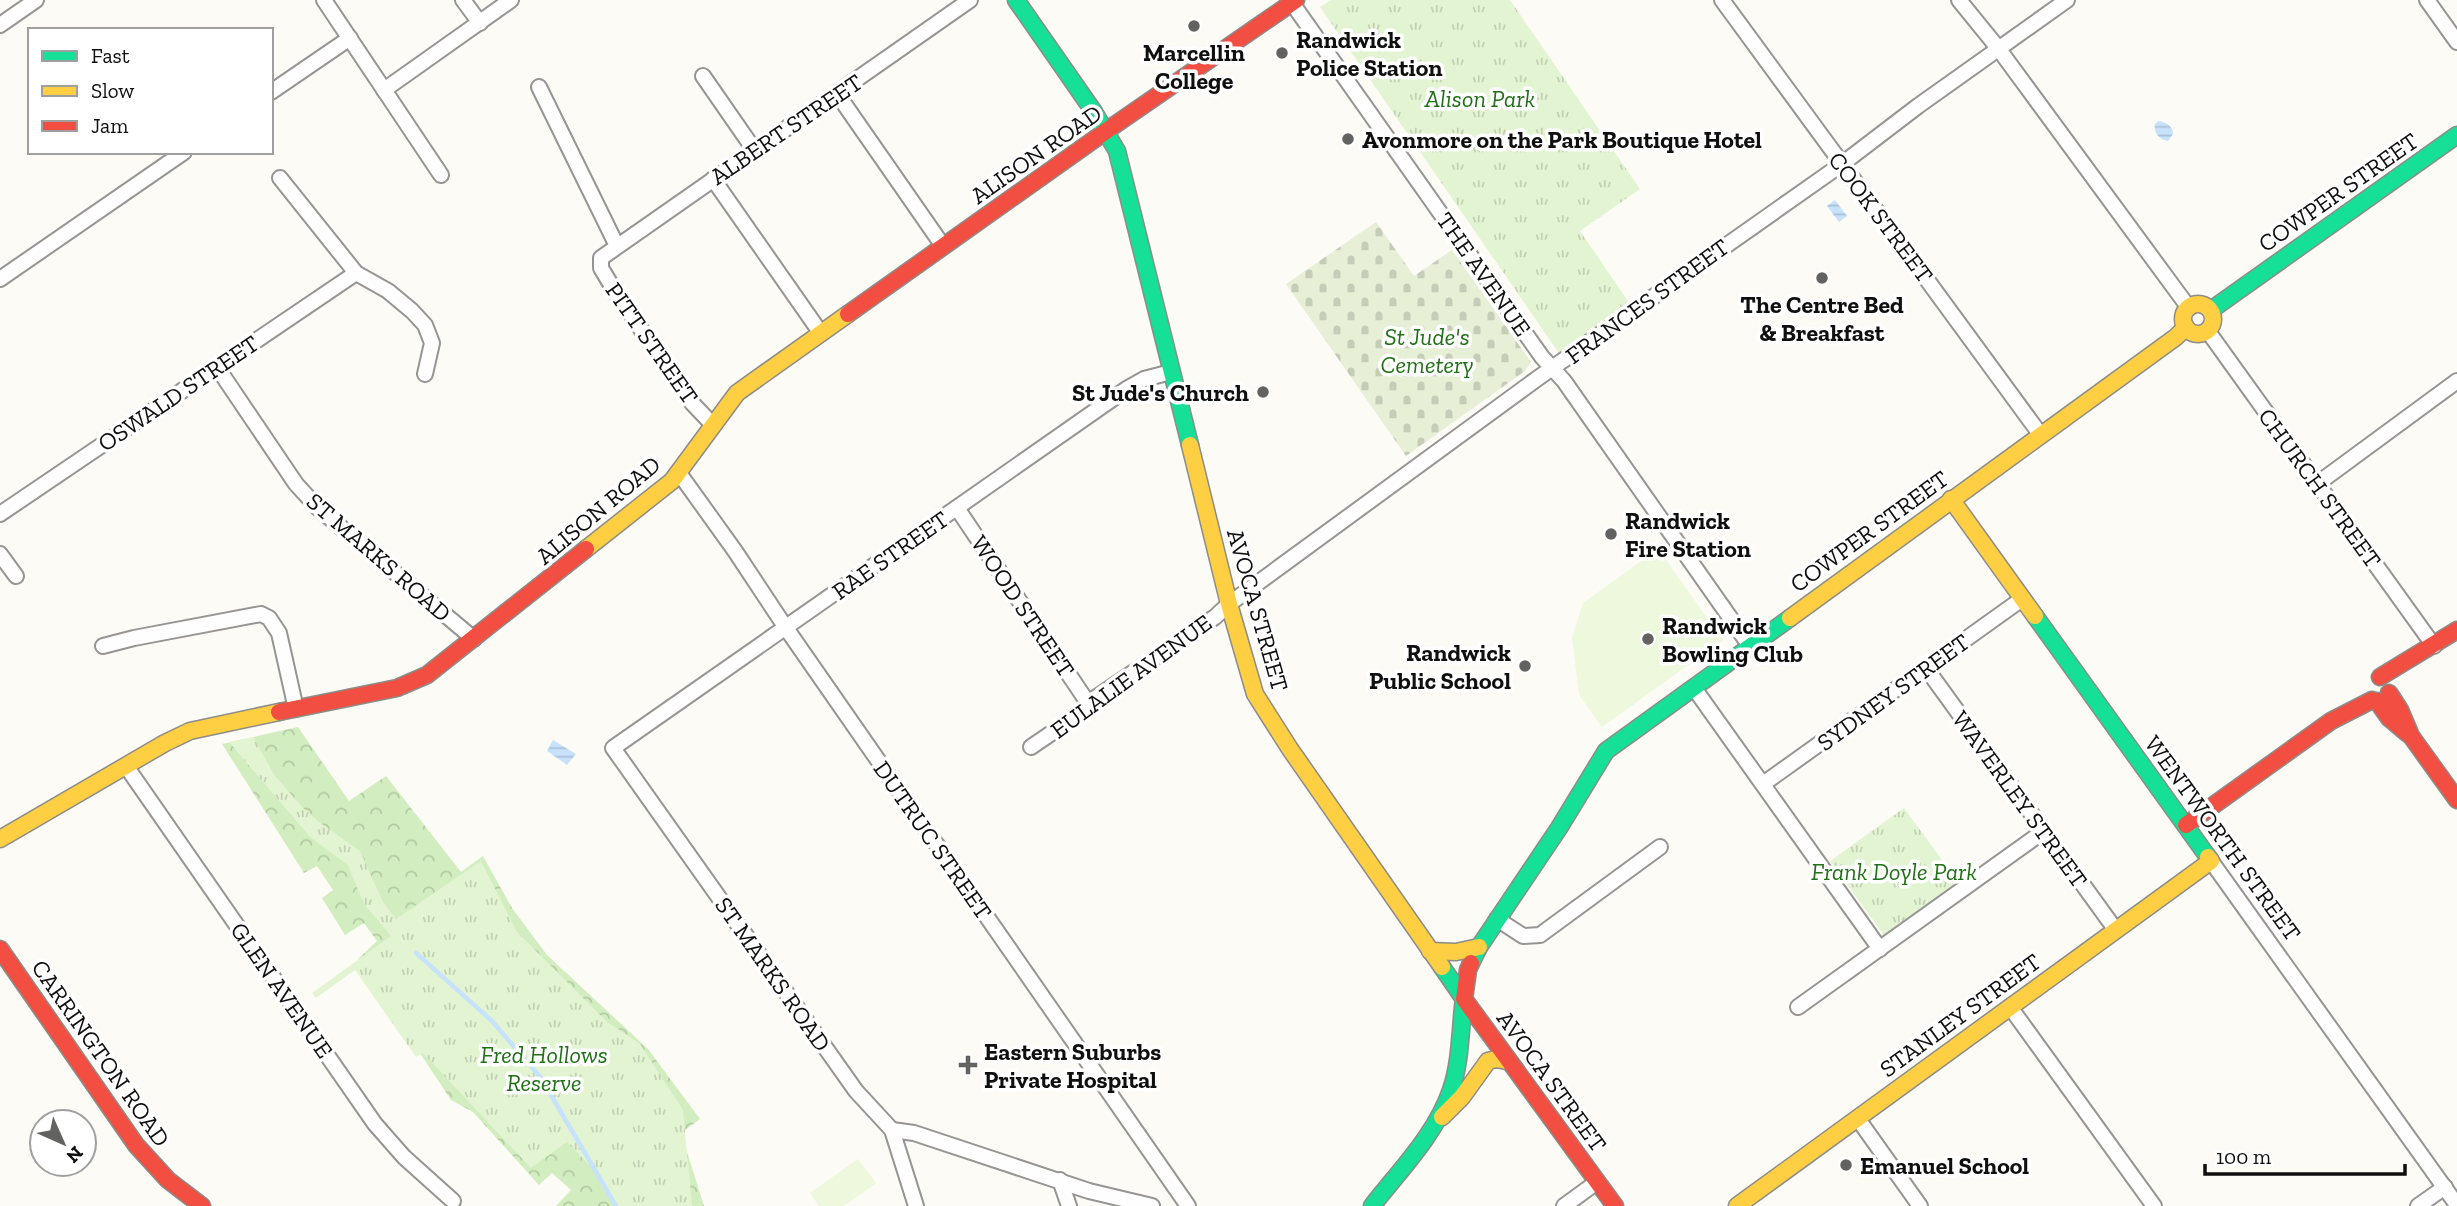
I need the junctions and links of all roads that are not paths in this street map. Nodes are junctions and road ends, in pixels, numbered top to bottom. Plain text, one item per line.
1 (36, 0) edge
2 (324, 0) edge
3 (463, 0) edge
4 (511, 0) edge
5 (970, 0) edge
6 (1016, 0) edge
7 (1722, 0) edge
8 (1959, 0) edge
9 (2067, 0) edge
10 (2427, 0) edge
11 (1294, 1) edge
12 (480, 23) junction
13 (0, 25) edge
14 (349, 38) junction
15 (2457, 42) edge
16 (1998, 48) junction
17 (702, 76) dead end
18 (539, 87) dead end
19 (384, 90) junction
20 (273, 91) edge
21 (838, 94) junction
22 (1106, 131) junction
23 (2457, 135) edge
24 (755, 150) junction
25 (181, 154) edge
26 (1842, 164) junction
27 (441, 175) dead end
28 (279, 178) dead end
29 (713, 179) junction
30 (617, 246) junction
31 (943, 246) junction
32 (601, 258) joint
33 (356, 273) junction
34 (0, 279) edge
35 (2189, 307) junction
36 (2211, 310) junction
37 (2186, 327) junction
38 (2207, 330) junction
39 (820, 332) junction
40 (216, 367) junction
41 (1552, 369) junction
42 (1171, 372) junction
43 (425, 374) dead end
44 (2457, 381) edge
45 (713, 425) junction
46 (2040, 434) junction
47 (679, 473) junction
48 (2317, 484) junction
49 (1951, 499) junction
50 (957, 508) junction
51 (0, 514) edge
52 (0, 554) edge
53 (16, 576) dead end
54 (2022, 599) junction
55 (1229, 604) junction
56 (786, 628) junction
57 (2457, 630) edge
58 (474, 639) junction
59 (103, 646) dead end
60 (1750, 646) junction
61 (2428, 650) junction
62 (1926, 668) junction
63 (1694, 688) junction
64 (2379, 691) junction
65 (1088, 703) junction
66 (296, 709) junction
67 (1031, 747) dead end
68 (613, 748) joint
69 (126, 766) junction
70 (1763, 784) junction
71 (2457, 800) edge
72 (2186, 825) junction
73 (2044, 831) junction
74 (0, 839) edge
75 (1660, 847) dead end
76 (2211, 861) junction
77 (1497, 919) junction
78 (2115, 929) junction
79 (1479, 947) junction
80 (0, 949) edge
81 (1880, 949) junction
82 (1430, 951) junction
83 (1464, 999) junction
84 (1798, 1007) dead end
85 (2010, 1007) junction
86 (1509, 1061) junction
87 (1858, 1119) junction
88 (892, 1130) junction
89 (1426, 1134) junction
90 (1060, 1180) junction
91 (1597, 1182) junction
92 (2445, 1187) junction
93 (1089, 1191) junction
94 (453, 1201) dead end
95 (2457, 1205) edge
96 (202, 1206) edge
97 (916, 1206) edge
98 (1069, 1206) edge
99 (1091, 1206) edge
100 (1152, 1206) edge
101 (1188, 1206) edge
102 (1372, 1206) edge
103 (1564, 1206) edge
104 (1615, 1206) edge
105 (1737, 1206) edge
106 (1920, 1206) edge
107 (2154, 1206) edge
108 (2418, 1206) edge

1 - 13 street
2 - 14 street
3 - 12 street
4 - 12 street
5 - 21 street, ALBERT STREET
6 - 22 main road, AVOCA STREET
7 - 26 street, COOK STREET
8 - 16 street
9 - 16 street, FRANCES STREET
10 - 15 street
11 - 22 main road, ALISON ROAD
11 - 41 street, THE AVENUE
12 - 19 street
14 - 19 street
14 - 20 street
16 - 26 street, FRANCES STREET
16 - 35 street
17 - 24 street
18 - 30 street, PITT STREET
19 - 27 street
21 - 24 street, ALBERT STREET
21 - 31 street
22 - 31 main road, ALISON ROAD
22 - 42 main road, AVOCA STREET
23 - 36 main road, COWPER STREET
24 - 29 street, ALBERT STREET
25 - 34 street
26 - 41 street, FRANCES STREET
26 - 46 street, COOK STREET
28 - 33 street
29 - 30 street, ALBERT STREET
29 - 39 street
30 - 32 street, ALBERT STREET
31 - 39 main road, ALISON ROAD
32 - 45 street, PITT STREET
33 - 40 street, OSWALD STREET
33 - 43 street
35 - 36 main road
35 - 37 main road
36 - 38 main road
37 - 38 main road
37 - 46 main road, COWPER STREET
38 - 48 street, CHURCH STREET
39 - 45 main road, ALISON ROAD
40 - 51 street, OSWALD STREET
40 - 58 street, ST MARKS ROAD
41 - 55 street, FRANCES STREET
41 - 60 street, THE AVENUE
42 - 50 street, RAE STREET
42 - 55 main road, AVOCA STREET
44 - 48 street
45 - 47 main road, ALISON ROAD
46 - 49 main road, COWPER STREET
47 - 56 street, DUTRUC STREET
47 - 58 main road, ALISON ROAD
48 - 61 street, CHURCH STREET
49 - 54 main road, WENTWORTH STREET
49 - 60 main road, COWPER STREET
50 - 56 street, RAE STREET
50 - 65 street, WOOD STREET
52 - 53 street
54 - 62 street, SYDNEY STREET
54 - 72 main road, WENTWORTH STREET
55 - 65 street, EULALIE AVENUE
55 - 82 main road, AVOCA STREET
56 - 68 street, RAE STREET
56 - 101 street, DUTRUC STREET
57 - 61 main road
58 - 66 main road, ALISON ROAD
59 - 66 street
60 - 63 main road, COWPER STREET
61 - 64 main road
62 - 70 street, SYDNEY STREET
62 - 73 street, WAVERLEY STREET
63 - 70 street
63 - 77 main road, COWPER STREET
64 - 71 main road
64 - 72 main road
65 - 67 street, EULALIE AVENUE
66 - 69 main road, ALISON ROAD
68 - 88 street, ST MARKS ROAD
69 - 74 main road, ALISON ROAD
69 - 94 street, GLEN AVENUE
70 - 81 street
72 - 76 main road, WENTWORTH STREET
73 - 78 street, WAVERLEY STREET
73 - 81 street
75 - 77 street
76 - 78 main road, STANLEY STREET
76 - 92 street, WENTWORTH STREET
77 - 79 main road, COWPER STREET
78 - 85 main road, STANLEY STREET
79 - 82 main road
79 - 83 main road, COWPER STREET
80 - 96 main road, CARRINGTON ROAD
81 - 84 street
82 - 83 main road, AVOCA STREET
83 - 86 main road, AVOCA STREET
83 - 89 main road, COWPER STREET
85 - 87 main road, STANLEY STREET
85 - 107 street
86 - 89 main road
86 - 91 main road, AVOCA STREET
87 - 105 main road, STANLEY STREET
87 - 106 street
88 - 90 street
88 - 97 street, ST MARKS ROAD
89 - 102 main road
90 - 93 street
90 - 98 street
91 - 103 street
91 - 104 main road, AVOCA STREET
92 - 95 street, WENTWORTH STREET
92 - 108 street
93 - 99 street
93 - 100 street

